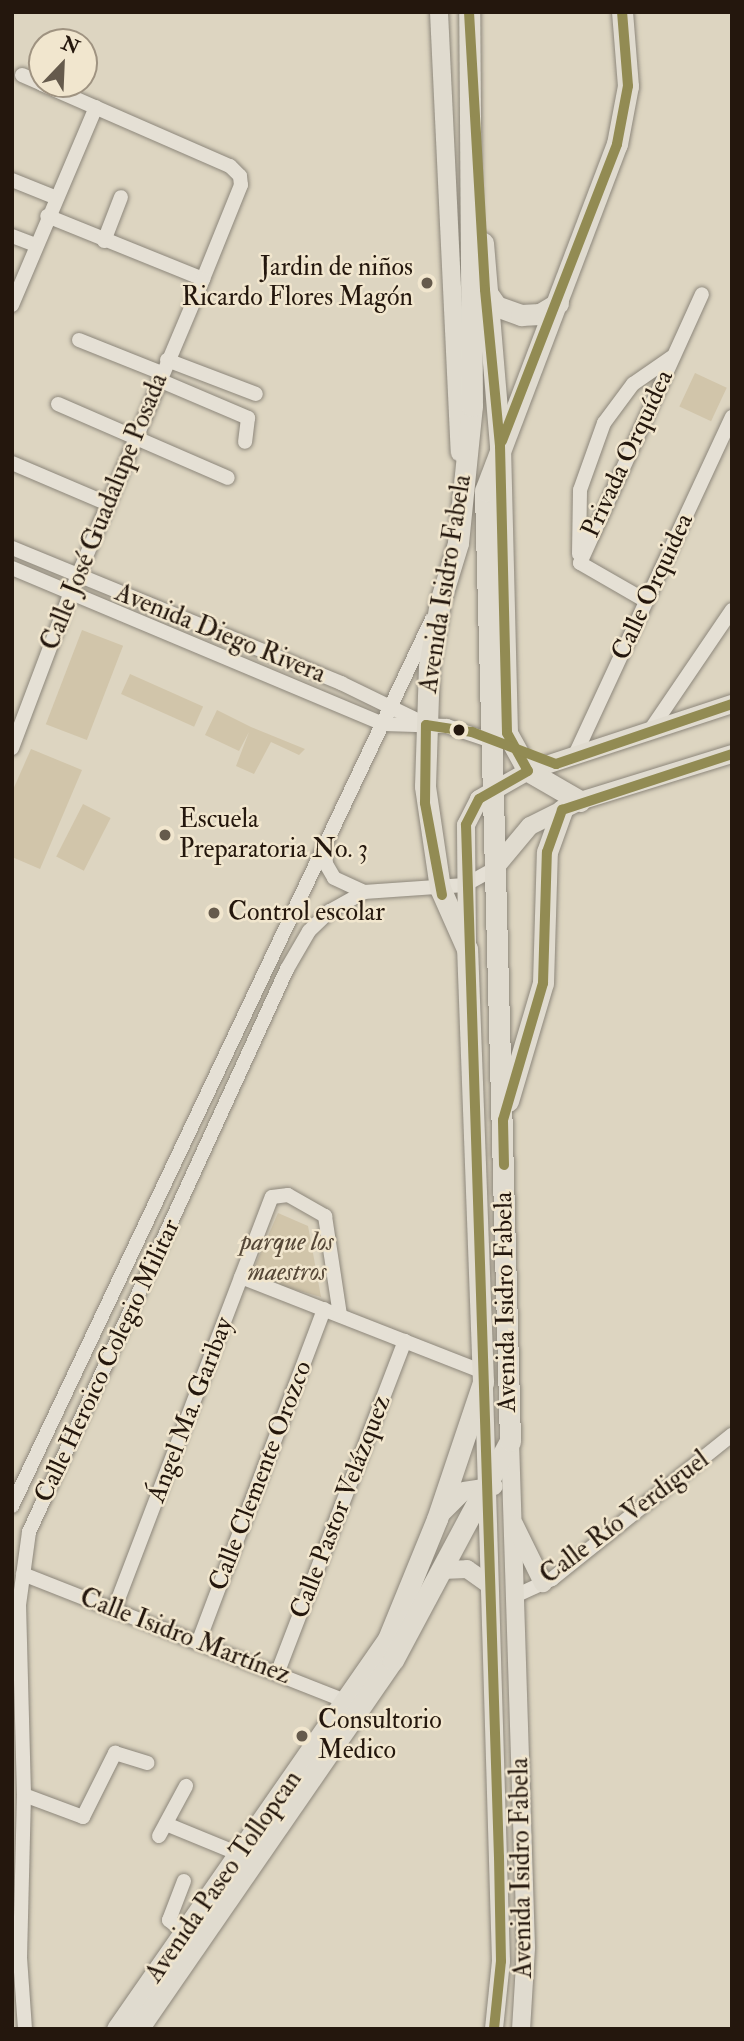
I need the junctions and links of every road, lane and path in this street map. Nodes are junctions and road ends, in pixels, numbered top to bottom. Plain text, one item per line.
1 (439, 12) edge
2 (469, 12) edge
3 (622, 12) edge
4 (22, 75) dead end
5 (28, 78) edge
6 (471, 91) junction
7 (75, 98) edge
8 (96, 107) junction
9 (12, 180) edge
10 (54, 197) junction
11 (121, 197) dead end
12 (47, 216) junction
13 (12, 236) edge
14 (104, 241) junction
15 (36, 245) junction
16 (203, 279) junction
17 (485, 290) junction
18 (702, 294) dead end
19 (14, 297) edge
20 (558, 303) junction
21 (79, 340) dead end
22 (673, 356) junction
23 (163, 371) junction
24 (256, 394) dead end
25 (58, 404) dead end
26 (732, 417) edge
27 (135, 438) junction
28 (245, 442) dead end
29 (500, 446) junction
30 (12, 463) edge
31 (228, 478) dead end
32 (461, 495) junction
33 (108, 504) junction
34 (12, 548) edge
35 (580, 562) junction
36 (12, 568) edge
37 (78, 576) junction
38 (71, 592) junction
39 (646, 601) junction
40 (440, 602) junction
41 (732, 610) edge
42 (341, 683) junction
43 (333, 701) junction
44 (732, 704) edge
45 (393, 706) junction
46 (384, 724) junction
47 (426, 725) junction
48 (651, 729) junction
49 (489, 739) junction
50 (12, 748) edge
51 (513, 749) junction
52 (732, 754) edge
53 (574, 757) junction
54 (556, 764) junction
55 (528, 771) junction
56 (490, 790) junction
57 (571, 805) junction
58 (325, 845) junction
59 (494, 869) junction
60 (466, 885) junction
61 (440, 888) junction
62 (364, 892) junction
63 (467, 949) junction
64 (503, 1120) junction
65 (166, 1182) junction
66 (186, 1192) junction
67 (242, 1277) junction
68 (324, 1309) junction
69 (340, 1315) junction
70 (405, 1341) junction
71 (483, 1377) junction
72 (55, 1419) junction
73 (77, 1428) junction
74 (732, 1435) edge
75 (510, 1441) junction
76 (486, 1485) junction
77 (511, 1492) junction
78 (12, 1506) edge
79 (512, 1518) junction
80 (437, 1519) junction
81 (442, 1570) junction
82 (23, 1574) junction
83 (487, 1583) junction
84 (543, 1583) junction
85 (515, 1596) junction
86 (14, 1603) edge
87 (114, 1610) junction
88 (198, 1643) junction
89 (278, 1674) junction
90 (346, 1701) junction
91 (147, 1763) dead end
92 (186, 1786) dead end
93 (24, 1795) junction
94 (239, 1854) junction
95 (499, 1857) junction
96 (523, 1857) junction
97 (184, 1881) dead end
98 (185, 1933) junction
99 (24, 2029) edge
100 (117, 2029) edge
101 (138, 2029) edge
102 (494, 2029) edge
103 (520, 2029) edge

1 - 32 main road
2 - 6 highway, Avenida Isidro Fabela
3 - 20 highway, Avenida Isidro Fabela
4 - 5 street
6 - 17 highway
6 - 32 highway, Avenida Isidro Fabela
7 - 8 street
8 - 10 street
8 - 16 street, Calle José Guadalupe Posada
9 - 10 street
10 - 12 street
11 - 14 street
12 - 14 street
12 - 15 street
13 - 15 street
14 - 16 street
15 - 19 street
16 - 23 street, Calle José Guadalupe Posada
17 - 20 highway
17 - 29 highway
18 - 22 street, Privada Orquídea
20 - 29 highway, Avenida Isidro Fabela
21 - 23 street
22 - 35 street, Privada Orquídea
22 - 35 street, Privada Orquídea
23 - 24 street
23 - 27 street, Calle José Guadalupe Posada
23 - 28 street
25 - 27 street
26 - 39 street, Calle Orquidea
27 - 31 street
27 - 33 street, Calle José Guadalupe Posada
29 - 49 highway, Avenida Isidro Fabela
29 - 51 highway
30 - 33 street
32 - 40 highway, Avenida Isidro Fabela
33 - 37 street, Calle José Guadalupe Posada
34 - 37 street, Avenida Diego Rivera
35 - 39 street
36 - 38 street, Avenida Diego Rivera
37 - 38 street, Calle José Guadalupe Posada
37 - 42 street, Avenida Diego Rivera
38 - 43 street, Avenida Diego Rivera
38 - 50 street, Calle José Guadalupe Posada
39 - 53 street, Calle Orquidea
40 - 45 street, Calle Heroico Colegio Militar
40 - 47 highway, Avenida Isidro Fabela
41 - 48 street
42 - 43 street
42 - 45 street, Avenida Diego Rivera
43 - 46 street, Avenida Diego Rivera
44 - 48 main road
45 - 46 street, Calle Heroico Colegio Militar
45 - 47 street, Avenida Diego Rivera
46 - 47 street, Avenida Diego Rivera
46 - 58 street, Calle Heroico Colegio Militar
47 - 49 street, Avenida Diego Rivera
47 - 61 highway, Avenida Isidro Fabela
48 - 53 main road
49 - 51 street, Avenida Diego Rivera
49 - 56 highway, Avenida Isidro Fabela
51 - 54 street, Avenida Diego Rivera
51 - 55 highway
52 - 57 main road
53 - 54 main road
54 - 55 main road
55 - 56 main road
55 - 57 highway
56 - 59 highway, Avenida Isidro Fabela
56 - 60 main road
57 - 59 main road
57 - 64 highway
58 - 62 street
58 - 65 street, Calle Heroico Colegio Militar
59 - 60 street
59 - 64 highway, Avenida Isidro Fabela
60 - 61 street, Calle Heroico Colegio Militar
60 - 63 main road
61 - 62 street, Calle Heroico Colegio Militar
61 - 63 highway, Avenida Isidro Fabela
62 - 66 street, Calle Heroico Colegio Militar
63 - 71 highway, Avenida Isidro Fabela
64 - 75 highway, Avenida Isidro Fabela
65 - 66 street
65 - 72 street, Calle Heroico Colegio Militar
66 - 73 street, Calle Heroico Colegio Militar
67 - 68 street
67 - 69 street, Ángel Ma. Garibay
67 - 87 street, Ángel Ma. Garibay
68 - 69 street
68 - 88 street, Calle Clemente Orozco
69 - 70 street
70 - 71 street
70 - 89 street, Calle Pastor Velázquez
71 - 76 main road, Avenida Isidro Fabela
71 - 80 highway, Avenida Paseo Tollopcan
72 - 73 street
72 - 78 street, Calle Heroico Colegio Militar
73 - 82 street, Calle Heroico Colegio Militar
74 - 84 street, Calle Río Verdiguel
75 - 76 highway, Avenida Paseo Tollopcan
75 - 77 main road, Avenida Isidro Fabela
76 - 77 main road
76 - 80 main road
76 - 81 highway, Avenida Paseo Tollopcan
76 - 83 main road, Avenida Isidro Fabela
77 - 79 main road, Avenida Isidro Fabela
79 - 84 main road
79 - 85 main road, Avenida Isidro Fabela
80 - 90 highway, Avenida Paseo Tollopcan
81 - 83 main road
81 - 101 highway, Avenida Paseo Tollopcan
82 - 86 street, Calle Heroico Colegio Militar
82 - 87 street, Calle Isidro Martínez
83 - 95 main road, Avenida Isidro Fabela
84 - 85 street, Calle Río Verdiguel
85 - 96 main road, Avenida Isidro Fabela
86 - 93 street, Calle Heroico Colegio Militar
87 - 88 street, Calle Isidro Martínez
88 - 89 street, Calle Isidro Martínez
89 - 90 street, Calle Isidro Martínez
90 - 94 highway, Avenida Paseo Tollopcan
91 - 93 street
92 - 94 street
93 - 99 street, Calle Heroico Colegio Militar
94 - 98 highway, Avenida Paseo Tollopcan
95 - 96 main road
95 - 102 main road, Avenida Isidro Fabela
96 - 103 main road, Avenida Isidro Fabela
97 - 98 street
98 - 100 highway, Avenida Paseo Tollopcan

